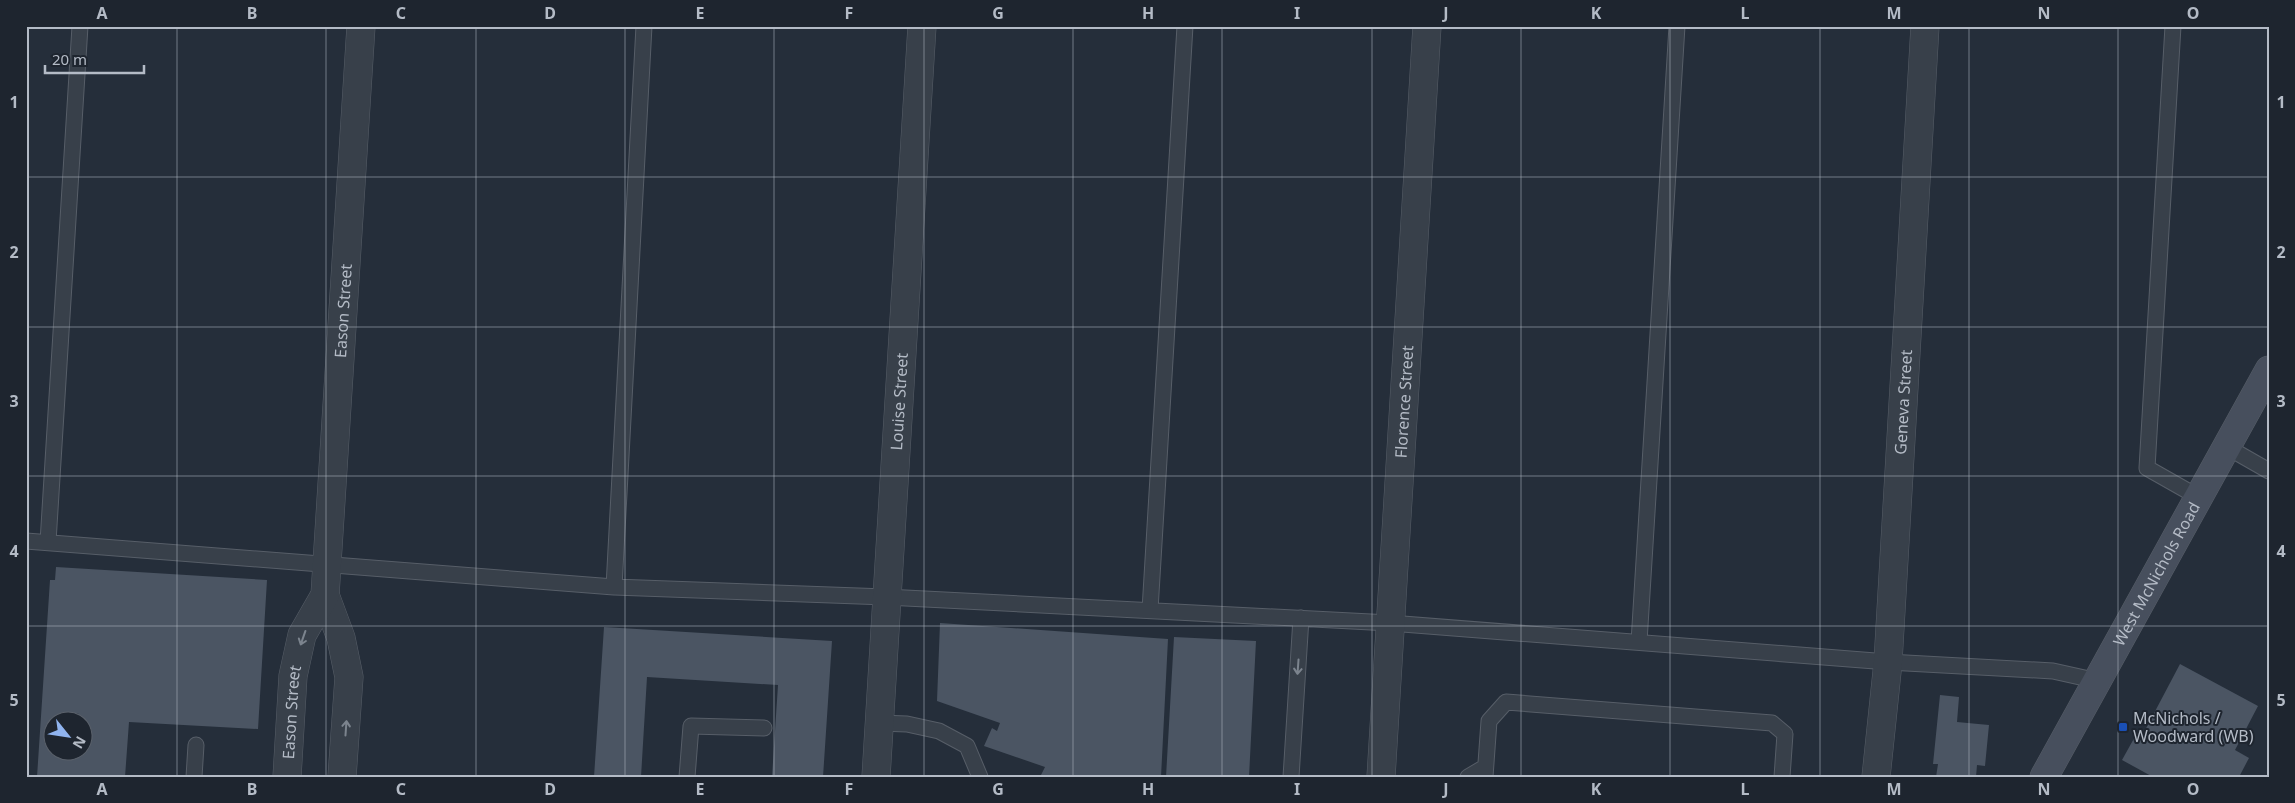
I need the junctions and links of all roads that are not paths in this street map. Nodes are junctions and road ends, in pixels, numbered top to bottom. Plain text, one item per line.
1 (80, 26) edge
2 (361, 26) edge
3 (644, 26) edge
4 (922, 26) edge
5 (1185, 26) edge
6 (1427, 26) edge
7 (1677, 26) edge
8 (1925, 26) edge
9 (2173, 26) edge
10 (2269, 370) edge
11 (2228, 447) junction
12 (2269, 471) edge
13 (2200, 498) junction
14 (26, 541) edge
15 (48, 542) junction
16 (328, 566) junction
17 (614, 587) junction
18 (325, 595) junction
19 (886, 597) junction
20 (1150, 610) junction
21 (1301, 618) junction
22 (1390, 622) junction
23 (1639, 642) junction
24 (1888, 662) junction
25 (2098, 680) junction
26 (879, 723) junction
27 (764, 728) dead end
28 (196, 745) dead end
29 (1485, 772) edge
30 (194, 777) edge
31 (287, 777) edge
32 (342, 777) edge
33 (687, 777) edge
34 (876, 777) edge
35 (980, 777) edge
36 (1291, 777) edge
37 (1382, 777) edge
38 (1468, 777) edge
39 (1782, 777) edge
40 (1876, 777) edge
41 (2044, 777) edge

1 - 15 lane
2 - 16 street, Eason Street
3 - 17 lane
4 - 19 street, Louise Street
5 - 20 lane
6 - 22 street, Florence Street
7 - 23 lane
8 - 24 street, Geneva Street
9 - 13 lane
10 - 11 main road, West McNichols Road
11 - 12 lane
11 - 13 main road, West McNichols Road
13 - 25 main road, West McNichols Road
14 - 15 lane
15 - 16 lane
16 - 17 lane
16 - 18 street, Eason Street
17 - 19 lane
18 -> 31 street, Eason Street
32 -> 18 street, Eason Street
19 - 20 lane
19 - 26 street, Louise Street
20 - 21 lane
21 - 22 lane
21 -> 36 lane
22 - 23 lane
22 - 37 street, Florence Street
23 - 24 lane
24 - 25 lane
24 - 40 street, Geneva Street
25 - 41 main road, West McNichols Road
26 - 34 street, Louise Street
26 - 35 lane
27 - 33 lane
28 - 30 lane
29 - 38 lane
29 - 39 lane

